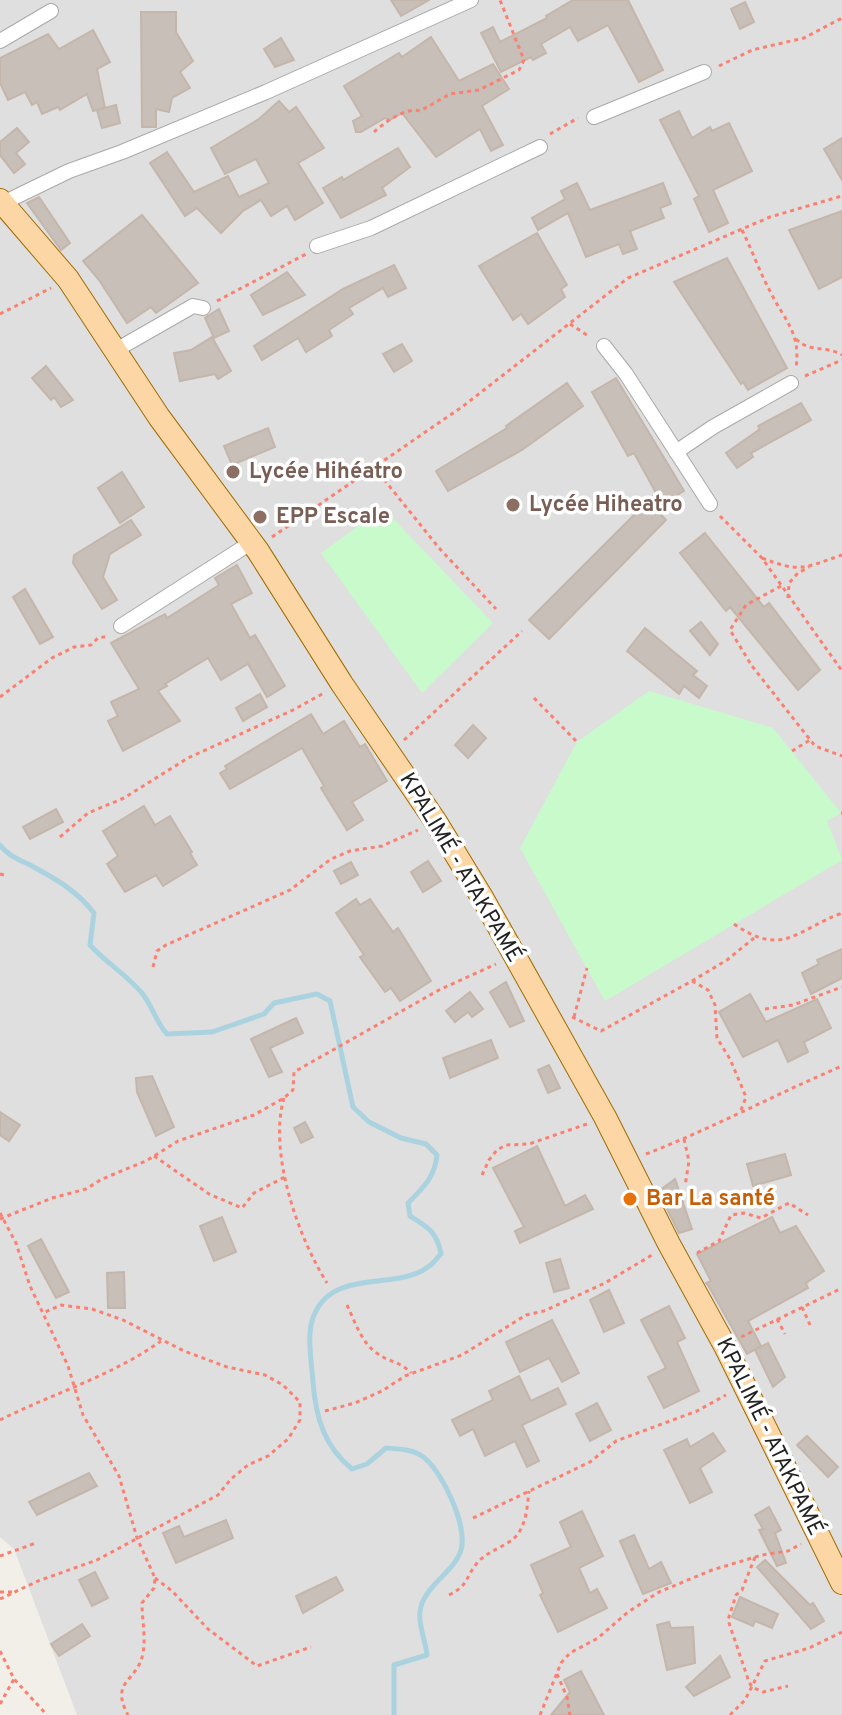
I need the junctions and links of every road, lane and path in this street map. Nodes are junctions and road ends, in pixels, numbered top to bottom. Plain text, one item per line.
1 (471, 0) edge
2 (500, 0) edge
3 (51, 11) dead end
4 (842, 18) edge
5 (0, 41) edge
6 (704, 72) joint
7 (594, 117) joint
8 (374, 132) dead end
9 (540, 147) joint
10 (842, 196) edge
11 (2, 202) edge
12 (742, 230) junction
13 (317, 246) joint
14 (68, 279) junction
15 (203, 308) joint
16 (0, 314) edge
17 (570, 324) junction
18 (796, 339) junction
19 (604, 346) joint
20 (116, 350) junction
21 (842, 357) edge
22 (791, 383) junction
23 (676, 452) junction
24 (374, 467) junction
25 (710, 504) joint
26 (255, 547) junction
27 (842, 555) edge
28 (762, 558) junction
29 (812, 566) junction
30 (781, 586) junction
31 (788, 598) junction
32 (496, 609) dead end
33 (121, 626) joint
34 (522, 631) dead end
35 (842, 671) edge
36 (342, 684) junction
37 (0, 697) edge
38 (534, 698) dead end
39 (810, 740) junction
40 (577, 742) dead end
41 (792, 751) dead end
42 (389, 752) junction
43 (842, 756) edge
44 (436, 822) junction
45 (60, 837) dead end
46 (842, 913) edge
47 (734, 924) dead end
48 (754, 938) junction
49 (514, 955) junction
50 (153, 967) dead end
51 (587, 968) dead end
52 (692, 981) junction
53 (842, 987) edge
54 (765, 1009) dead end
55 (547, 1014) junction
56 (574, 1017) junction
57 (842, 1066) edge
58 (284, 1098) junction
59 (741, 1111) junction
60 (605, 1117) junction
61 (684, 1139) junction
62 (154, 1156) junction
63 (628, 1161) junction
64 (482, 1175) dead end
65 (285, 1177) junction
66 (685, 1186) dead end
67 (808, 1215) dead end
68 (1, 1217) edge
69 (674, 1254) junction
70 (327, 1283) dead end
71 (842, 1288) edge
72 (347, 1305) dead end
73 (802, 1307) junction
74 (43, 1313) junction
75 (777, 1319) junction
76 (810, 1325) dead end
77 (785, 1334) dead end
78 (162, 1340) junction
79 (725, 1346) junction
80 (411, 1373) junction
81 (743, 1385) junction
82 (74, 1388) junction
83 (325, 1411) dead end
84 (0, 1420) edge
85 (529, 1491) junction
86 (473, 1518) dead end
87 (818, 1535) junction
88 (137, 1538) junction
89 (36, 1543) dead end
90 (0, 1556) edge
91 (755, 1557) junction
92 (155, 1578) junction
93 (842, 1583) edge
94 (0, 1592) edge
95 (16, 1592) junction
96 (449, 1595) dead end
97 (0, 1599) edge
98 (842, 1632) edge
99 (311, 1647) dead end
100 (0, 1651) edge
101 (557, 1674) junction
102 (14, 1679) junction
103 (788, 1686) dead end
104 (752, 1687) junction
105 (0, 1704) edge
106 (47, 1715) edge
107 (128, 1715) edge
108 (540, 1715) edge
109 (570, 1715) edge
110 (730, 1715) edge

1 - 11 street
2 - 8 path
3 - 5 street
4 - 6 path
6 - 7 street
7 - 9 path
9 - 13 street
10 - 12 path
11 - 14 main road, KPALIMÉ - ATAKPAMÉ
12 - 17 path
12 - 18 path
13 - 15 path
14 - 16 path
14 - 20 main road, KPALIMÉ - ATAKPAMÉ
15 - 20 street
17 - 19 path
17 - 24 path
18 - 21 path
18 - 22 path
19 - 23 street
20 - 26 main road, KPALIMÉ - ATAKPAMÉ
21 - 22 path
22 - 23 street
23 - 25 street
24 - 26 path
24 - 32 path
25 - 28 path
26 - 33 street
26 - 36 main road, KPALIMÉ - ATAKPAMÉ
27 - 29 path
28 - 29 path
28 - 30 path
29 - 31 path
30 - 31 path
30 - 39 path
31 - 35 path
33 - 37 path
34 - 42 path
36 - 42 main road, KPALIMÉ - ATAKPAMÉ
36 - 45 path
38 - 40 path
39 - 41 path
39 - 43 path
42 - 44 main road, KPALIMÉ - ATAKPAMÉ
44 - 49 main road, KPALIMÉ - ATAKPAMÉ
44 - 50 path
46 - 48 path
47 - 48 path
48 - 52 path
49 - 55 main road, KPALIMÉ - ATAKPAMÉ
49 - 58 path
51 - 56 path
52 - 56 path
52 - 59 path
53 - 54 path
55 - 56 path
55 - 60 main road, KPALIMÉ - ATAKPAMÉ
57 - 59 path
58 - 62 path
58 - 65 path
59 - 61 path
60 - 63 main road, KPALIMÉ - ATAKPAMÉ
60 - 64 path
61 - 63 path
61 - 66 path
62 - 65 path
62 - 68 path
63 - 69 main road, KPALIMÉ - ATAKPAMÉ
65 - 70 path
67 - 69 path
68 - 74 path
69 - 79 main road, KPALIMÉ - ATAKPAMÉ
69 - 80 path
71 - 73 path
72 - 80 path
73 - 75 path
73 - 76 path
74 - 78 path
74 - 82 path
75 - 77 path
75 - 79 path
78 - 82 path
78 - 88 path
79 - 81 main road, KPALIMÉ - ATAKPAMÉ
80 - 83 path
81 - 85 path
81 - 87 main road, KPALIMÉ - ATAKPAMÉ
82 - 84 path
82 - 88 path
85 - 86 path
85 - 96 path
87 - 91 path
87 - 93 main road, KPALIMÉ - ATAKPAMÉ
88 - 92 path
88 - 95 path
89 - 90 path
91 - 101 path
91 - 104 path
92 - 99 path
92 - 107 path
94 - 95 path
95 - 97 path
98 - 104 path
100 - 102 path
101 - 108 path
101 - 109 path
102 - 105 path
102 - 106 path
103 - 104 path
104 - 110 path

